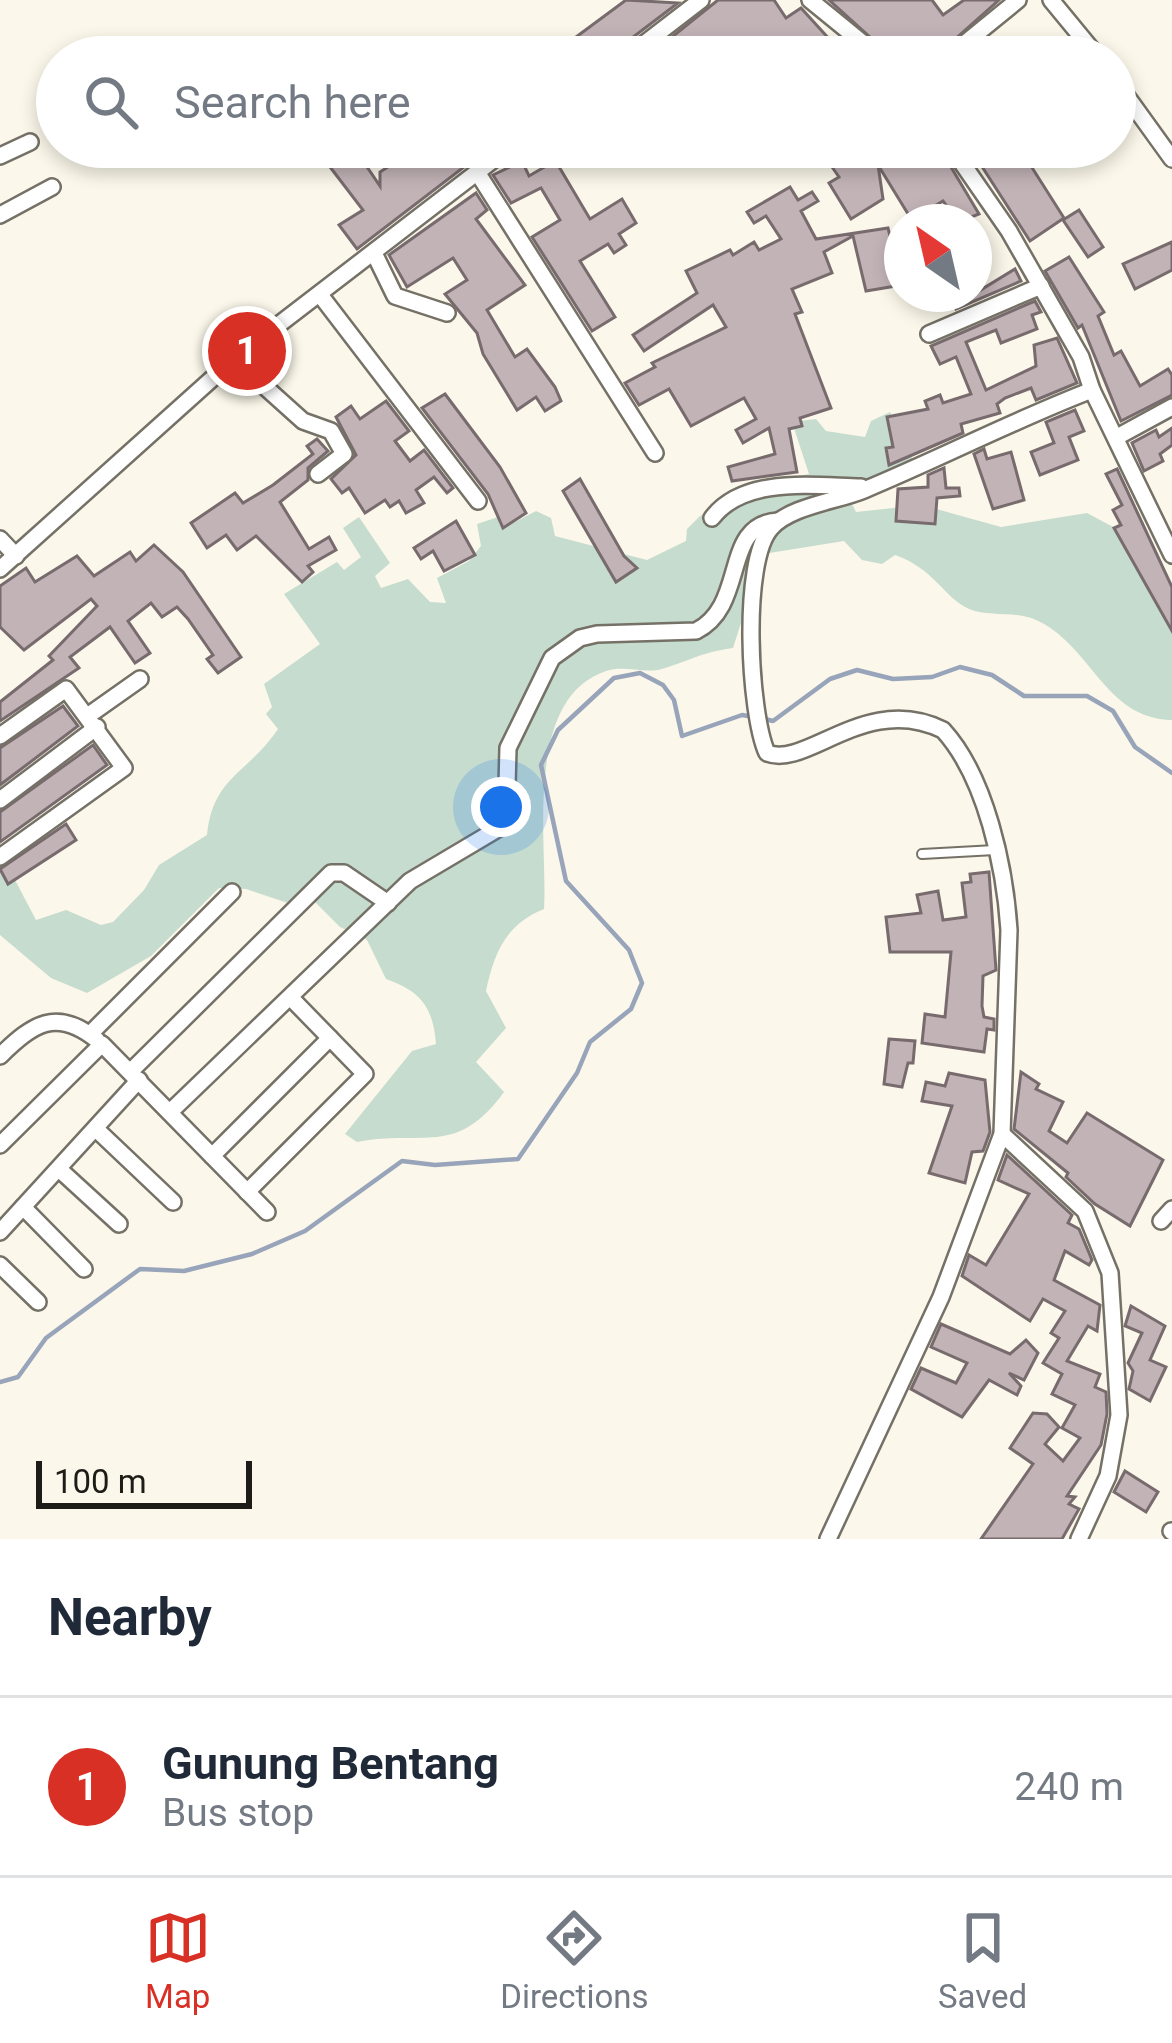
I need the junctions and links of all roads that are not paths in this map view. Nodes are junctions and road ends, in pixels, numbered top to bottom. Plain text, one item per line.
1 (701, 0) edge
2 (810, 0) edge
3 (1018, 0) edge
4 (1051, 0) edge
5 (654, 36) edge
6 (854, 36) edge
7 (974, 36) edge
8 (1081, 36) edge
9 (1136, 109) edge
10 (30, 142) dead end
11 (0, 156) edge
12 (1172, 159) edge
13 (479, 168) edge
14 (966, 168) edge
15 (477, 172) junction
16 (52, 187) dead end
17 (0, 215) edge
18 (375, 255) junction
19 (1042, 286) junction
20 (321, 296) junction
21 (446, 313) dead end
22 (929, 334) dead end
23 (234, 359) junction
24 (1092, 390) junction
25 (1172, 407) edge
26 (1117, 437) junction
27 (655, 453) dead end
28 (319, 474) dead end
29 (871, 487) junction
30 (478, 501) dead end
31 (712, 518) dead end
32 (778, 521) junction
33 (0, 539) edge
34 (1172, 555) edge
35 (16, 556) junction
36 (0, 569) edge
37 (140, 679) dead end
38 (93, 721) junction
39 (0, 736) edge
40 (0, 800) edge
41 (995, 850) junction
42 (922, 854) dead end
43 (0, 857) edge
44 (232, 892) dead end
45 (388, 903) junction
46 (291, 998) junction
47 (330, 1038) junction
48 (96, 1039) junction
49 (0, 1056) edge
50 (135, 1076) junction
51 (170, 1112) junction
52 (97, 1129) junction
53 (1002, 1133) junction
54 (0, 1145) edge
55 (212, 1156) junction
56 (60, 1170) junction
57 (247, 1192) junction
58 (173, 1202) dead end
59 (22, 1207) junction
60 (266, 1212) dead end
61 (118, 1224) dead end
62 (0, 1232) edge
63 (0, 1265) edge
64 (84, 1269) dead end
65 (38, 1302) dead end
66 (828, 1539) edge
67 (1079, 1539) edge

1 - 5 street
2 - 6 street
3 - 7 street
4 - 8 street
9 - 12 street
10 - 11 street
13 - 15 street
14 - 19 street
15 - 18 street
15 - 27 street
16 - 17 street
18 - 20 street
18 - 21 street
19 - 22 street
19 - 24 street
20 - 23 street
20 - 30 street
23 - 28 street
23 - 35 street
24 - 26 street
24 - 29 street
25 - 26 street
26 - 34 street
29 - 31 street
29 - 32 street
32 - 41 street
32 - 45 street
33 - 35 street
35 - 36 street
37 - 38 street
38 - 39 street
38 - 40 street
38 - 43 street
41 - 42 lane
41 - 53 street
44 - 48 street
45 - 46 street
45 - 50 street
46 - 47 street
46 - 51 street
47 - 55 street
47 - 57 street
48 - 49 street
48 - 50 street
48 - 54 street
50 - 51 street
50 - 52 street
51 - 55 street
52 - 56 street
52 - 58 street
53 - 66 street
53 - 67 street
55 - 57 street
56 - 59 street
56 - 61 street
57 - 60 street
59 - 62 street
59 - 64 street
63 - 65 street

